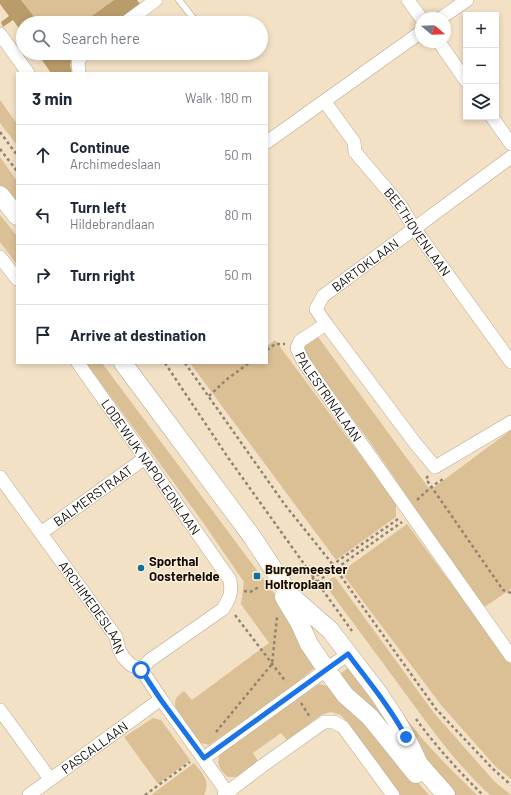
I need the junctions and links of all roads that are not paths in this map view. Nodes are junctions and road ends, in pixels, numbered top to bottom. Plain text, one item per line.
1 (156, 0) edge
2 (179, 0) edge
3 (408, 0) edge
4 (467, 0) edge
5 (417, 12) edge
6 (450, 12) edge
7 (134, 16) edge
8 (192, 16) edge
9 (0, 34) edge
10 (415, 36) edge
11 (443, 48) edge
12 (16, 56) edge
13 (19, 60) edge
14 (79, 60) edge
15 (27, 72) edge
16 (78, 72) edge
17 (463, 77) edge
18 (325, 102) junction
19 (494, 120) edge
20 (268, 141) edge
21 (511, 144) edge
22 (511, 158) edge
23 (0, 195) edge
24 (0, 207) edge
25 (16, 215) edge
26 (16, 227) edge
27 (414, 228) junction
28 (1, 262) edge
29 (16, 277) edge
30 (326, 324) junction
31 (511, 362) edge
32 (79, 364) edge
33 (114, 364) edge
34 (124, 364) edge
35 (511, 422) edge
36 (145, 458) junction
37 (0, 477) edge
38 (41, 533) junction
39 (288, 597) junction
40 (348, 654) junction
41 (511, 656) edge
42 (326, 669) junction
43 (141, 670) junction
44 (161, 700) junction
45 (0, 710) edge
46 (201, 755) junction
47 (50, 779) junction
48 (227, 794) edge
49 (29, 795) edge
50 (393, 795) edge
51 (436, 795) edge
52 (446, 795) edge

1 - 7 street
2 - 8 lane
3 - 5 street
4 - 6 street
9 - 12 street
10 - 18 street
11 - 17 street
13 - 15 street
14 - 16 street
18 - 20 street
18 - 27 street, BEETHOVENLAAN
19 - 21 street
22 - 27 street, BARTOKLAAN
23 - 25 street
24 - 26 street
27 - 30 street, BARTOKLAAN
27 - 31 street, BEETHOVENLAAN
28 - 29 street
30 - 35 street
30 - 41 street, PALESTRINALAAN
32 - 36 street, LODEWIJK NAPOLEONLAAN
33 - 39 street
34 - 39 street
36 - 38 street, BALMERSTRAAT
36 - 43 street, LODEWIJK NAPOLEONLAAN
37 - 38 street, ARCHIMEDESLAAN
38 - 43 street, ARCHIMEDESLAAN
39 - 40 street
39 - 42 street
40 - 42 street
40 - 52 street
42 - 46 street
42 - 51 street
43 - 44 street, ARCHIMEDESLAAN
44 - 46 street, ARCHIMEDESLAAN
44 - 47 street, PASCALLAAN
45 - 47 street
46 - 48 street, ARCHIMEDESLAAN
47 - 49 street, PASCALLAAN
48 - 50 street

